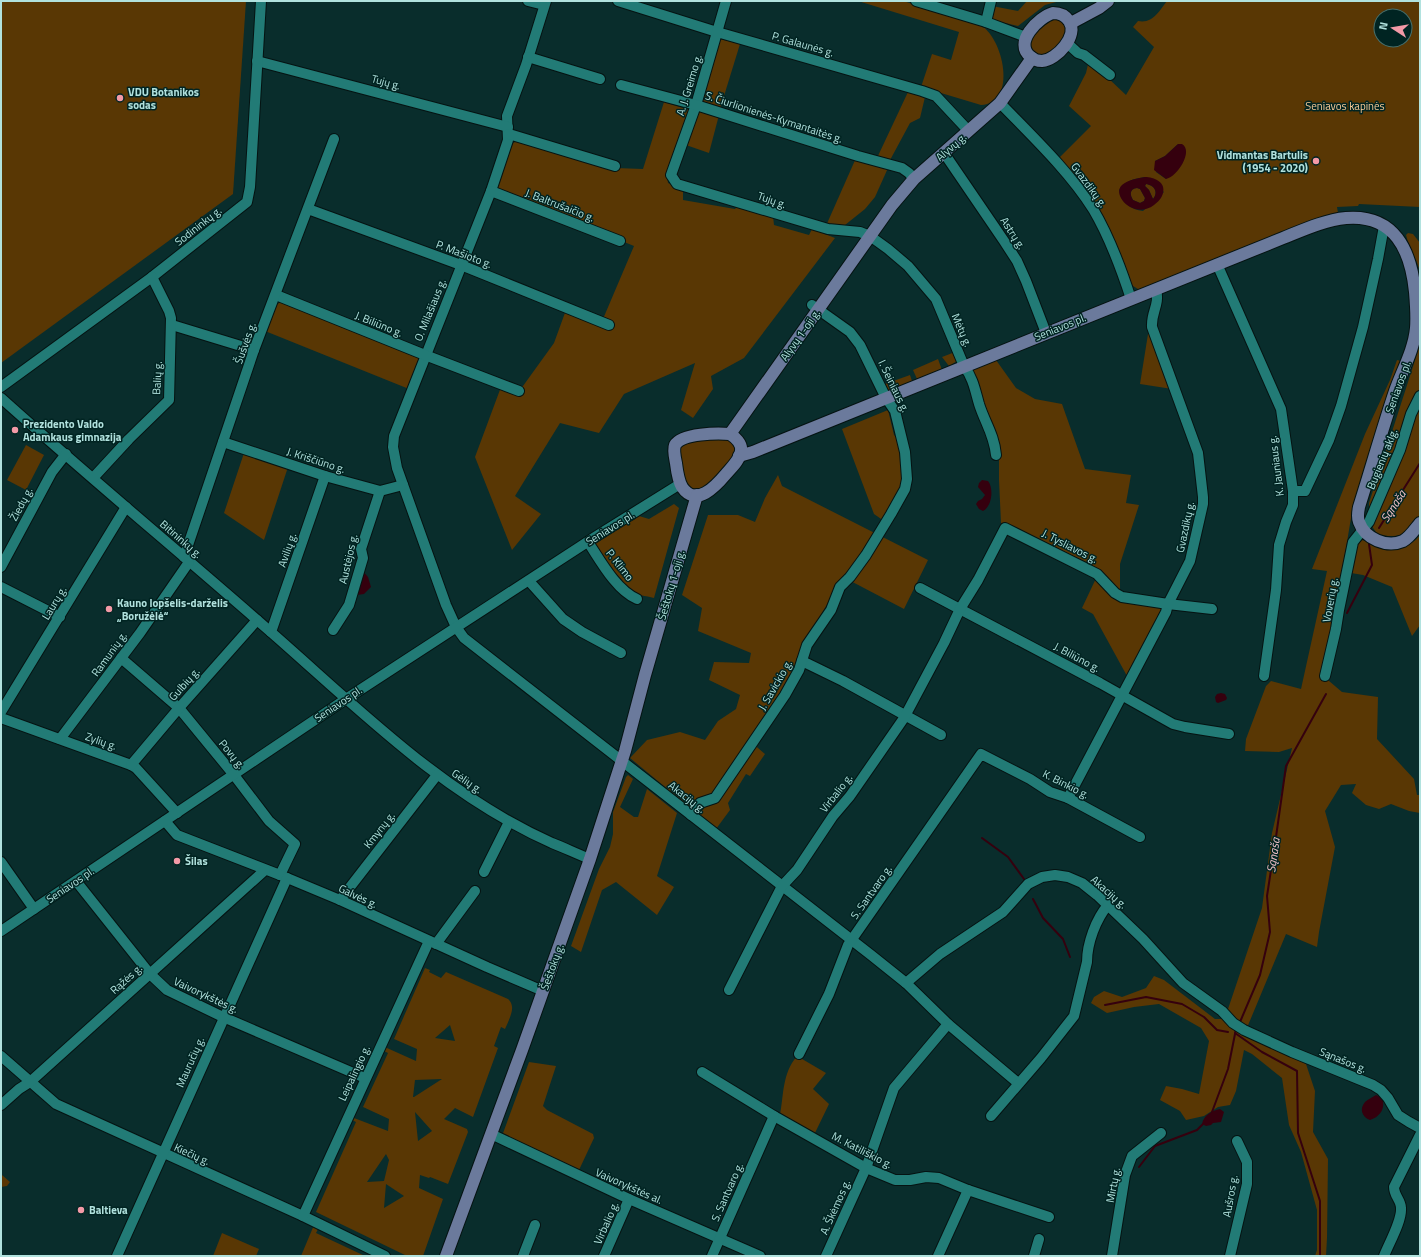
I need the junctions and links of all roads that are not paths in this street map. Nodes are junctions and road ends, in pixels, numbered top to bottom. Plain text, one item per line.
1 (261, 1) edge
2 (528, 1) edge
3 (618, 1) edge
4 (726, 1) edge
5 (916, 1) edge
6 (990, 1) edge
7 (1108, 1) edge
8 (545, 3) edge
9 (986, 22) junction
10 (1071, 23) junction
11 (717, 32) junction
12 (1026, 37) junction
13 (1067, 44) junction
14 (528, 57) junction
15 (1032, 58) junction
16 (257, 61) junction
17 (1110, 75) dead end
18 (600, 79) dead end
19 (622, 85) dead end
20 (1000, 103) junction
21 (696, 105) junction
22 (508, 131) junction
23 (968, 132) junction
24 (334, 140) dead end
25 (944, 154) junction
26 (615, 166) dead end
27 (671, 175) joint
28 (914, 179) junction
29 (491, 191) junction
30 (308, 209) junction
31 (1384, 226) junction
32 (870, 236) junction
33 (620, 241) dead end
34 (1217, 264) junction
35 (461, 265) junction
36 (152, 277) junction
37 (1156, 289) junction
38 (276, 295) junction
39 (1131, 299) junction
40 (815, 308) junction
41 (172, 325) junction
42 (609, 325) dead end
43 (1046, 334) junction
44 (254, 350) junction
45 (425, 355) junction
46 (964, 366) junction
47 (1, 387) edge
48 (519, 391) dead end
49 (1420, 396) edge
50 (1, 398) edge
51 (886, 398) junction
52 (730, 434) junction
53 (223, 442) junction
54 (66, 454) junction
55 (996, 455) dead end
56 (739, 456) junction
57 (325, 476) junction
58 (93, 478) junction
59 (680, 484) junction
60 (403, 485) junction
61 (380, 491) junction
62 (1293, 491) junction
63 (697, 495) junction
64 (126, 507) junction
65 (1420, 523) edge
66 (1362, 529) junction
67 (588, 542) junction
68 (866, 555) joint
69 (187, 560) junction
70 (1, 567) edge
71 (529, 581) junction
72 (1, 587) edge
73 (920, 588) dead end
74 (637, 599) dead end
75 (1168, 604) junction
76 (960, 609) junction
77 (1212, 609) dead end
78 (60, 617) junction
79 (257, 620) junction
80 (456, 627) junction
81 (333, 630) dead end
82 (271, 632) junction
83 (621, 653) dead end
84 (121, 658) junction
85 (802, 661) junction
86 (644, 675) joint
87 (1264, 676) dead end
88 (1325, 676) dead end
89 (1122, 695) junction
90 (346, 699) junction
91 (178, 708) junction
92 (1, 712) edge
93 (906, 715) junction
94 (1, 718) edge
95 (1229, 734) dead end
96 (941, 735) dead end
97 (60, 739) junction
98 (981, 754) joint
99 (622, 760) junction
100 (131, 765) junction
101 (234, 775) junction
102 (437, 775) junction
103 (1068, 798) junction
104 (177, 813) junction
105 (691, 815) junction
106 (164, 821) junction
107 (509, 822) junction
108 (1140, 837) dead end
109 (590, 858) junction
110 (1, 862) edge
111 (266, 870) junction
112 (484, 872) dead end
113 (283, 876) junction
114 (76, 881) junction
115 (782, 886) junction
116 (474, 891) dead end
117 (340, 900) junction
118 (1108, 905) junction
119 (34, 909) junction
120 (1, 931) edge
121 (852, 940) junction
122 (433, 943) junction
123 (150, 974) junction
124 (906, 984) junction
125 (729, 990) dead end
126 (543, 991) junction
127 (223, 1017) junction
128 (948, 1024) junction
129 (1244, 1030) joint
130 (799, 1054) dead end
131 (1, 1056) edge
132 (702, 1072) dead end
133 (365, 1078) junction
134 (30, 1082) junction
135 (1018, 1083) junction
136 (1, 1105) edge
137 (774, 1116) junction
138 (991, 1116) dead end
139 (1420, 1128) edge
140 (1161, 1133) dead end
141 (491, 1134) junction
142 (1420, 1135) edge
143 (1237, 1141) dead end
144 (163, 1154) junction
145 (866, 1168) junction
146 (968, 1190) junction
147 (629, 1199) junction
148 (303, 1216) junction
149 (1049, 1217) dead end
150 (534, 1225) dead end
151 (720, 1239) junction
152 (1039, 1239) dead end
153 (117, 1256) edge
154 (385, 1256) edge
155 (446, 1256) edge
156 (522, 1256) edge
157 (604, 1256) edge
158 (712, 1256) edge
159 (760, 1256) edge
160 (826, 1256) edge
161 (938, 1256) edge
162 (1034, 1256) edge
163 (1112, 1256) edge
164 (1230, 1256) edge
165 (1384, 1256) edge

1 - 16 street, Sodininkų g.
2 - 8 street
3 - 11 street, P. Galaunės g.
4 - 11 street, A. J. Greimo g.
5 - 9 street
6 - 9 street
7 - 10 main road
8 - 14 street, O. Milašiaus g.
9 - 12 street
10 - 12 main road
10 - 13 main road
11 - 21 street, A. J. Greimo g.
11 - 23 street, P. Galaunės g.
12 - 15 main road
13 - 15 main road
13 - 17 street
14 - 18 street
14 - 22 street, O. Milašiaus g.
15 - 20 main road, Alyvų g.
16 - 22 street, Tujų g.
16 - 36 street, Sodininkų g.
19 - 21 street, S. Čiurlionienės-Kymantaitės g.
20 - 23 main road, Alyvų g.
20 - 39 street, Gvazdikų g.
21 - 27 street, A. J. Greimo g.
21 - 28 street, S. Čiurlionienės-Kymantaitės g.
22 - 26 street, Tujų g.
22 - 29 street, O. Milašiaus g.
23 - 25 main road, Alyvų g.
24 - 30 street, Šušvės g.
25 - 28 main road, Alyvų g.
25 - 43 street, Astrų g.
27 - 32 street, Tujų g.
28 - 32 main road, Alyvų g.
29 - 33 street, J. Baltrušaičio g.
29 - 35 street, O. Milašiaus g.
30 - 35 street, P. Mašioto g.
30 - 38 street, Šušvės g.
31 - 34 main road, Seniavos pl.
31 - 62 street
31 - 66 main road, Seniavos pl.
32 - 40 main road, Alyvų 1-oji g.
32 - 46 street, Mėtų g.
34 - 37 main road, Seniavos pl.
34 - 62 street, K. Jauniaus g.
35 - 42 street, P. Mašioto g.
35 - 45 street, O. Milašiaus g.
36 - 41 street, Balių g.
36 - 47 street, Sodininkų g.
37 - 39 main road, Seniavos pl.
37 - 75 street, Gvazdikų g.
38 - 44 street, Šušvės g.
38 - 45 street, J. Biliūno g.
39 - 43 main road, Seniavos pl.
40 - 51 street, I. Šeiniaus g.
40 - 52 main road, Alyvų 1-oji g.
41 - 44 street
41 - 58 street, Balių g.
43 - 46 main road, Seniavos pl.
44 - 53 street, Šušvės g.
45 - 48 street, J. Biliūno g.
45 - 60 street, O. Milašiaus g.
46 - 51 main road, Seniavos pl.
46 - 55 street, Mėtų g.
49 - 66 street, Bugienių aklg.
50 - 54 street, Bitininkų g.
51 - 56 main road, Seniavos pl.
51 - 68 street, I. Šeiniaus g.
52 - 56 main road
52 - 59 main road
53 - 57 street, J. Kriščiūno g.
53 - 69 street, Šušvės g.
54 - 58 street, Bitininkų g.
54 - 70 street, Žiedų g.
56 - 63 main road
57 - 61 street, J. Kriščiūno g.
57 - 82 street, Avilių g.
58 - 64 street, Bitininkų g.
59 - 63 main road
59 - 67 street, Seniavos pl.
60 - 61 street, J. Kriščiūno g.
60 - 80 street, O. Milašiaus g.
61 - 81 street, Austėjos g.
62 - 87 street, K. Jauniaus g.
63 - 86 main road, Šeštokų 1-oji g.
64 - 69 street, Bitininkų g.
64 - 78 street, Laurų g.
65 - 66 main road
66 - 88 street, Voverių g.
67 - 71 street, Seniavos pl.
67 - 74 street, P. Klimo
68 - 85 street, J. Savickio g.
69 - 79 street, Bitininkų g.
69 - 84 street, Ramunių g.
71 - 80 street, Seniavos pl.
71 - 83 street
72 - 78 street
73 - 76 street, J. Biliūno g.
75 - 76 street, J. Tysliavos g.
75 - 77 street, J. Tysliavos g.
75 - 89 street, Gvazdikų g.
76 - 89 street, J. Biliūno g.
76 - 93 street, Virbalio g.
78 - 92 street, Laurų g.
79 - 82 street, Bitininkų g.
79 - 91 street, Gulbių g.
80 - 90 street, Seniavos pl.
80 - 99 street, Akacijų g.
82 - 90 street, Bitininkų g.
84 - 91 street, Povų g.
84 - 97 street, Ramunių g.
85 - 93 street
85 - 105 street, J. Savickio g.
86 - 99 main road, Šeštokų g.
89 - 95 street, J. Biliūno g.
89 - 103 street, Gvazdikų g.
90 - 101 street, Seniavos pl.
90 - 102 street, Gėlių g.
91 - 100 street, Gulbių g.
91 - 101 street, Povų g.
93 - 96 street
93 - 115 street, Virbalio g.
94 - 97 street, Zylių g.
97 - 100 street, Zylių g.
98 - 103 street, K. Binkio g.
98 - 121 street, S. Santvaro g.
99 - 105 street, Akacijų g.
99 - 109 main road, Šeštokų g.
100 - 104 street, Zylių g.
101 - 104 street, Seniavos pl.
101 - 113 street, Povų g.
102 - 107 street, Gėlių g.
102 - 117 street, Kmynų g.
103 - 108 street, K. Binkio g.
104 - 106 street, Seniavos pl.
105 - 115 street, Akacijų g.
106 - 111 street, Galvės g.
106 - 114 street, Seniavos pl.
107 - 109 street, Gėlių g.
107 - 112 street
109 - 126 main road, Šeštokų g.
110 - 119 street
111 - 113 street, Galvės g.
111 - 123 street, Rąžės g.
113 - 117 street, Galvės g.
113 - 127 street, Mauručių g.
114 - 119 street, Seniavos pl.
114 - 123 street, Vaivorykštės g.
115 - 121 street, Akacijų g.
115 - 125 street, Virbalio g.
116 - 122 street, Leipalingio g.
117 - 122 street, Galvės g.
118 - 124 street, Akacijų g.
118 - 129 street, Akacijų g.
118 - 135 street
119 - 120 street, Seniavos pl.
121 - 124 street, Akacijų g.
121 - 130 street, S. Santvaro g.
122 - 126 street, Galvės g.
122 - 133 street, Leipalingio g.
123 - 127 street, Vaivorykštės g.
123 - 134 street, Rąžės g.
124 - 128 street, Akacijų g.
126 - 141 main road, Šeštokų g.
127 - 133 street, Vaivorykštės g.
127 - 144 street, Mauručių g.
128 - 135 street, Akacijų g.
128 - 145 street
129 - 139 street, Sąnašos g.
131 - 134 street, Kiečių g.
132 - 137 street, M. Katiliškio g.
133 - 148 street, Leipalingio g.
134 - 136 street, Rąžės g.
134 - 144 street, Kiečių g.
135 - 138 street
137 - 145 street, M. Katiliškio g.
137 - 151 street, S. Santvaro g.
140 - 163 street, Mirtų g.
141 - 147 street, Vaivorykštės al.
141 - 155 main road, Šeštokų g.
142 - 165 street
143 - 164 street, Aušros g.
144 - 148 street, Kiečių g.
144 - 153 street, Mauručių g.
145 - 146 street, M. Katiliškio g.
145 - 160 street, A. Škėmos g.
146 - 149 street, M. Katiliškio g.
146 - 161 street
147 - 151 street, Vaivorykštės al.
147 - 157 street, Virbalio g.
148 - 154 street, Kiečių g.
150 - 156 street
151 - 158 street, S. Santvaro g.
151 - 159 street, Vaivorykštės al.
152 - 162 street

